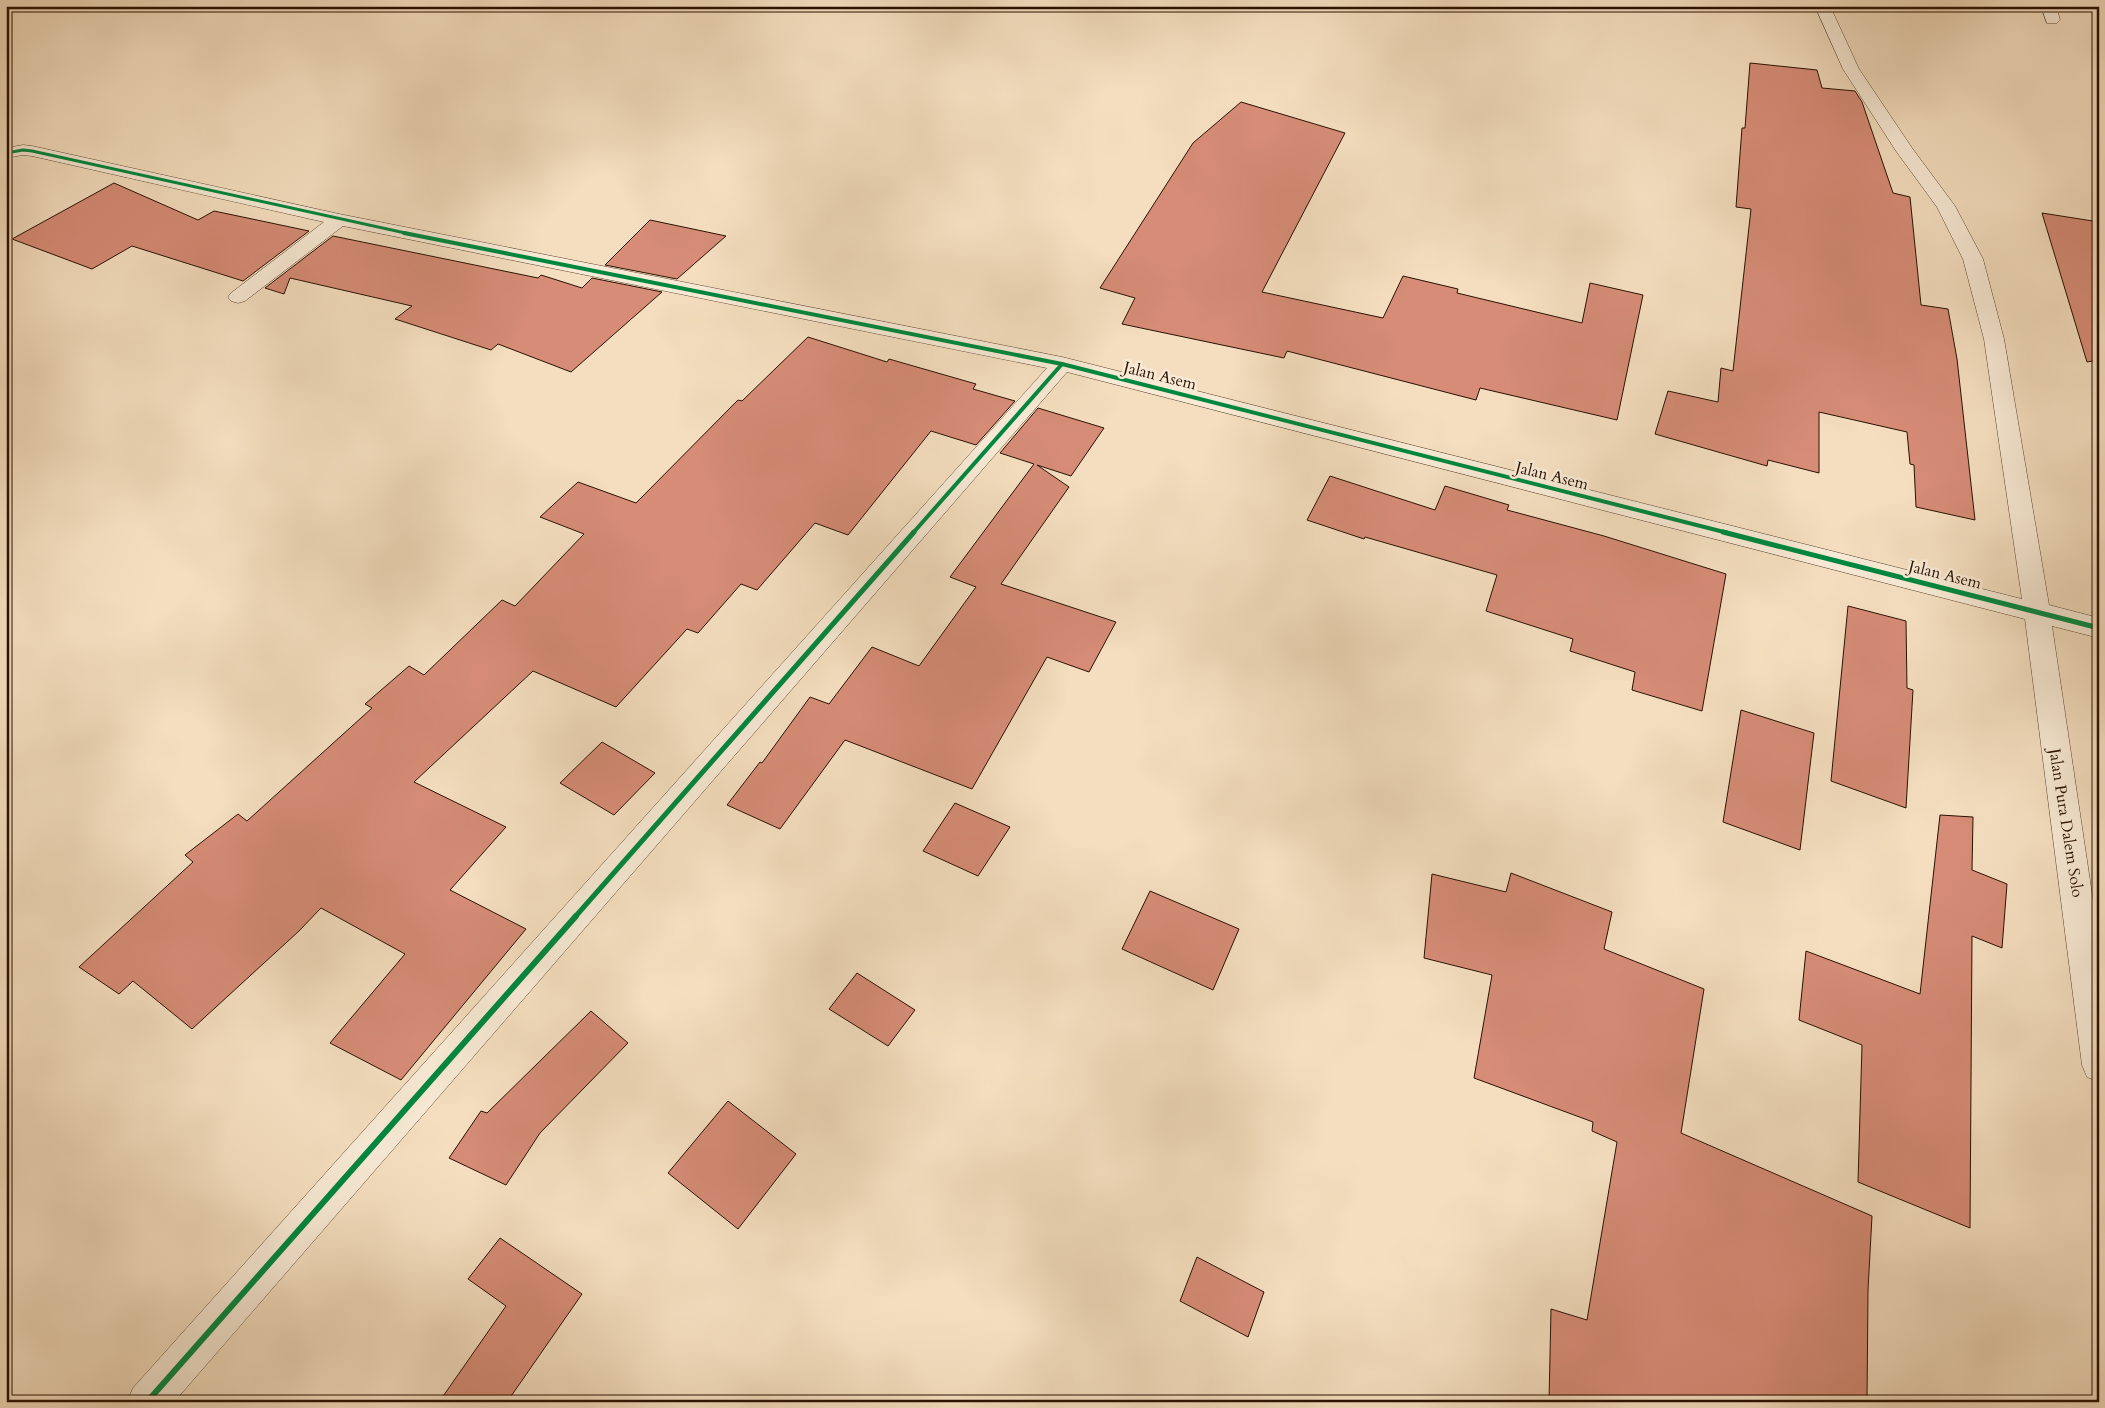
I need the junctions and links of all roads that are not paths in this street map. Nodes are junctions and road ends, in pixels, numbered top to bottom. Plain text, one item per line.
1 (1822, 6) edge
2 (6, 153) edge
3 (339, 220) junction
4 (238, 297) dead end
5 (1062, 364) junction
6 (2037, 612) junction
7 (2099, 628) edge
8 (2099, 1064) edge
9 (147, 1402) edge

1 - 6 street, Jalan Pura Dalem Solo
2 - 3 street, Jalan Asem
3 - 4 street
3 - 5 street, Jalan Asem
5 - 6 street, Jalan Asem
5 - 9 street
6 - 7 street, Jalan Asem
6 - 8 street, Jalan Pura Dalem Solo

